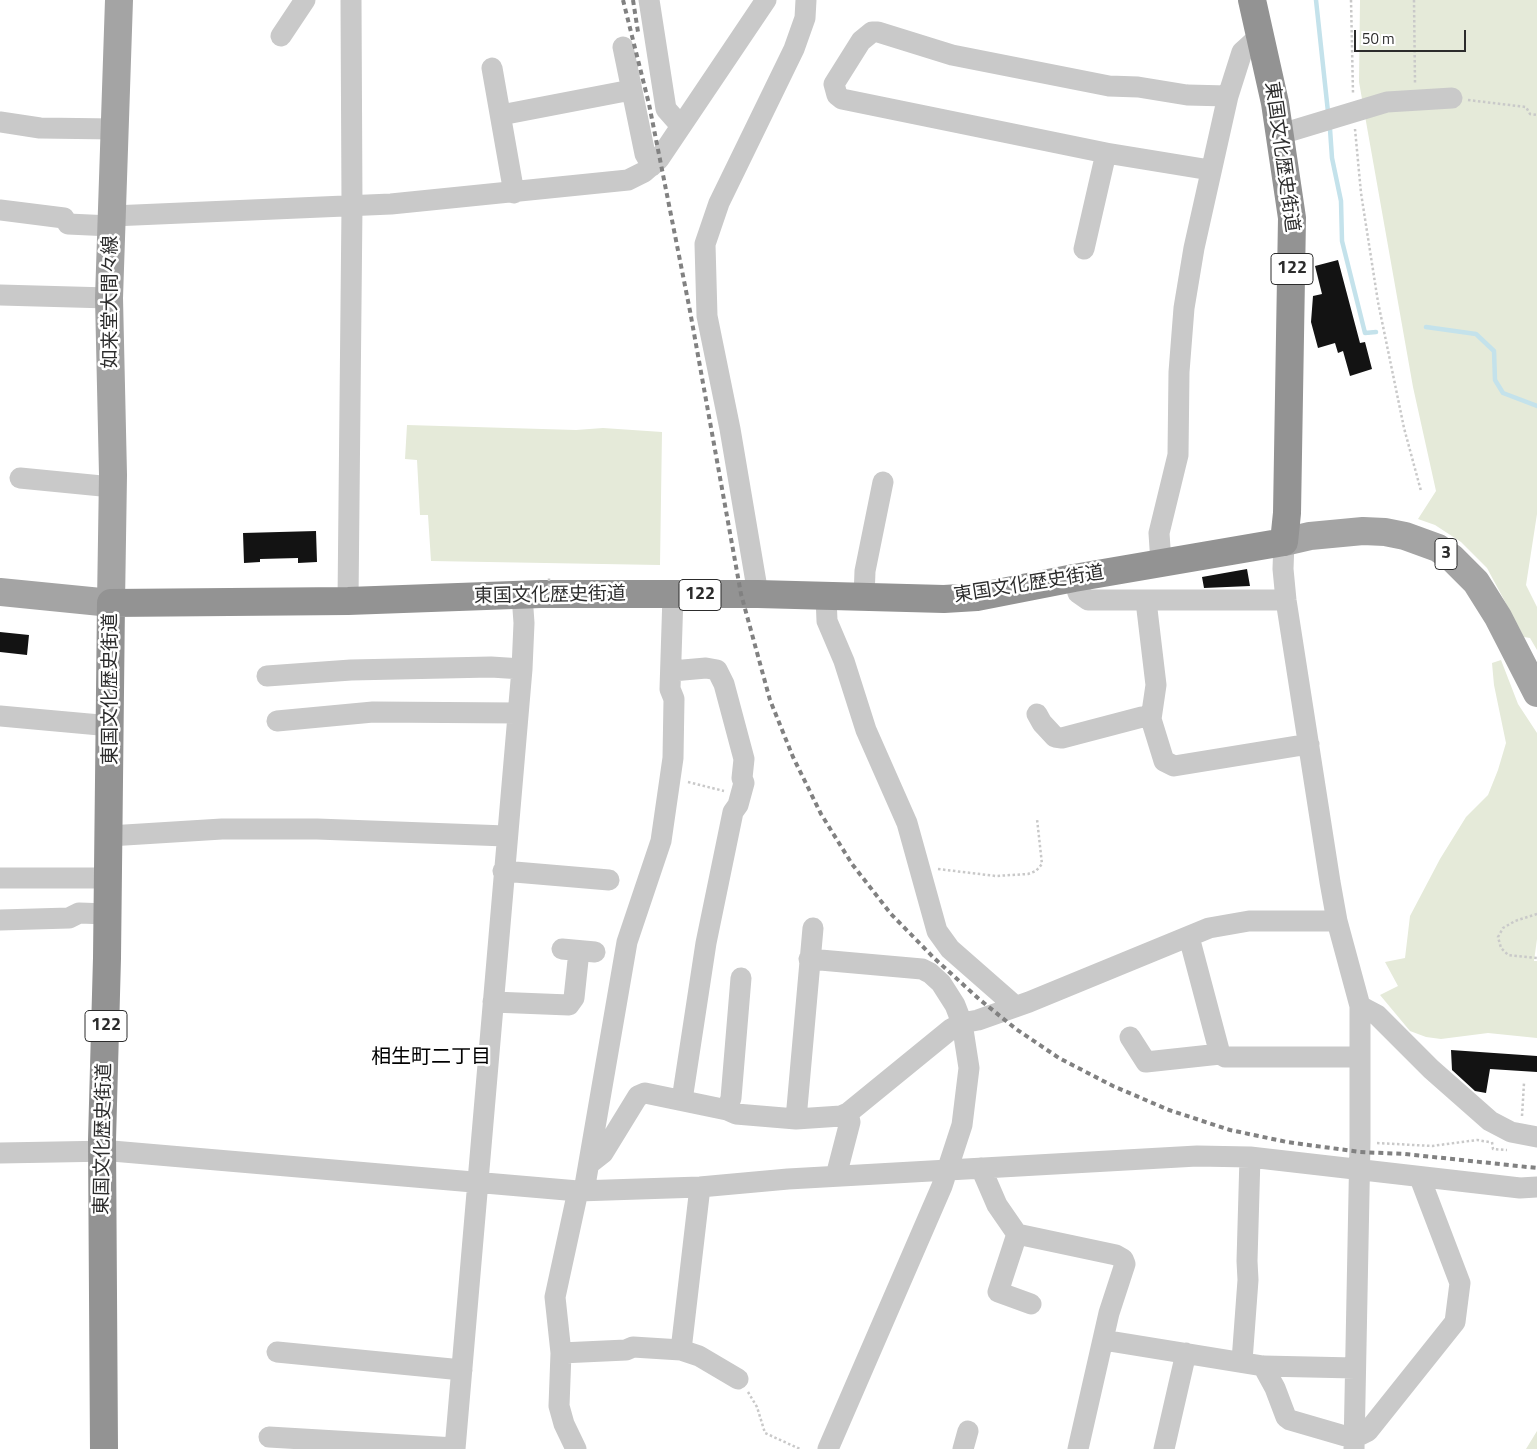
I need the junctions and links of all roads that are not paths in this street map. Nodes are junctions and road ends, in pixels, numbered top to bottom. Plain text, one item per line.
1 (119, 0) edge
2 (305, 0) edge
3 (351, 0) edge
4 (649, 0) edge
5 (766, 0) edge
6 (806, 0) edge
7 (1252, 0) edge
8 (281, 36) dead end
9 (1262, 40) junction
10 (623, 47) dead end
11 (492, 68) dead end
12 (631, 90) junction
13 (1228, 96) junction
14 (1452, 98) road end
15 (501, 115) junction
16 (0, 122) edge
17 (681, 126) junction
18 (114, 129) junction
19 (1281, 134) junction
20 (1106, 153) junction
21 (656, 162) junction
22 (1210, 170) junction
23 (514, 193) junction
24 (352, 206) junction
25 (0, 210) edge
26 (112, 221) junction
27 (1084, 249) dead end
28 (0, 295) edge
29 (109, 298) junction
30 (20, 478) dead end
31 (883, 482) dead end
32 (112, 487) junction
33 (1284, 542) junction
34 (1161, 563) junction
35 (1074, 578) junction
36 (0, 592) edge
37 (522, 594) junction
38 (758, 594) junction
39 (673, 595) junction
40 (826, 596) junction
41 (864, 598) junction
42 (1286, 600) junction
43 (348, 601) junction
44 (1146, 601) junction
45 (111, 603) junction
46 (522, 669) junction
47 (267, 676) dead end
48 (671, 680) junction
49 (1537, 693) edge
50 (518, 713) junction
51 (1037, 714) dead end
52 (0, 716) edge
53 (1152, 719) junction
54 (277, 721) dead end
55 (111, 726) junction
56 (1309, 744) junction
57 (109, 836) junction
58 (506, 836) junction
59 (503, 871) junction
60 (0, 878) edge
61 (108, 878) junction
62 (610, 880) dead end
63 (108, 914) junction
64 (0, 920) edge
65 (1336, 921) junction
66 (812, 928) dead end
67 (1189, 937) junction
68 (578, 951) dead end
69 (809, 959) junction
70 (741, 978) dead end
71 (493, 1002) junction
72 (1015, 1006) junction
73 (1360, 1006) junction
74 (959, 1014) junction
75 (1130, 1037) dead end
76 (1220, 1054) junction
77 (1360, 1056) junction
78 (682, 1100) junction
79 (727, 1110) junction
80 (848, 1113) junction
81 (796, 1119) junction
82 (1529, 1131) edge
83 (102, 1152) junction
84 (0, 1153) edge
85 (1250, 1156) junction
86 (589, 1164) junction
87 (981, 1168) junction
88 (947, 1170) junction
89 (1358, 1170) junction
90 (836, 1176) junction
91 (1420, 1178) junction
92 (478, 1182) junction
93 (1537, 1186) edge
94 (700, 1187) junction
95 (581, 1191) junction
96 (1017, 1234) junction
97 (1031, 1304) dead end
98 (1103, 1340) junction
99 (681, 1350) junction
100 (277, 1352) dead end
101 (561, 1353) junction
102 (1186, 1353) junction
103 (1242, 1361) junction
104 (1263, 1366) junction
105 (1355, 1368) junction
106 (462, 1370) junction
107 (738, 1379) road end
108 (269, 1437) dead end
109 (1354, 1443) edge
110 (575, 1448) edge
111 (104, 1449) edge
112 (455, 1449) edge
113 (828, 1449) edge
114 (1078, 1449) edge
115 (1164, 1449) edge

1 - 18 main road, 如来堂大間々線
2 - 8 street
3 - 24 street
4 - 17 street
5 - 17 street
6 - 38 street
7 - 9 highway, 東国文化歴史街道 / 122
9 - 13 street
9 - 19 highway, 東国文化歴史街道 / 122
10 - 12 street
11 - 15 street
12 - 15 street
12 - 21 street
13 - 20 street
13 - 22 street
14 - 19 street
15 - 23 street
16 - 18 street
17 - 21 street
18 - 26 main road, 如来堂大間々線
19 - 33 highway, 東国文化歴史街道 / 122
20 - 22 street
20 - 27 street
21 - 23 street
22 - 34 street
23 - 24 street
24 - 26 street
24 - 43 street
25 - 26 street
26 - 29 main road, 如来堂大間々線
28 - 29 street
29 - 32 main road, 如来堂大間々線
30 - 32 street
31 - 41 street
32 - 45 main road, 如来堂大間々線
33 - 34 highway, 東国文化歴史街道 / 122
33 - 42 street
33 - 49 main road, 3
34 - 35 highway, 東国文化歴史街道 / 122
35 - 41 highway, 東国文化歴史街道 / 122
35 - 44 street
36 - 45 main road
37 - 39 highway, 東国文化歴史街道 / 122
37 - 43 highway, 東国文化歴史街道 / 122
37 - 46 street
38 - 39 highway, 東国文化歴史街道 / 122
38 - 40 highway, 東国文化歴史街道 / 122
39 - 48 street
40 - 41 highway, 東国文化歴史街道 / 122
40 - 72 street
42 - 44 street
42 - 56 street
43 - 45 highway, 東国文化歴史街道 / 122
44 - 53 street
45 - 55 highway, 東国文化歴史街道 / 122
46 - 47 street
46 - 50 street
48 - 78 street
48 - 86 street
50 - 54 street
50 - 58 street
51 - 53 street
52 - 55 street
53 - 56 street
55 - 57 highway, 東国文化歴史街道 / 122
56 - 65 street
57 - 58 street
57 - 61 highway, 東国文化歴史街道 / 122
58 - 59 street
59 - 62 street
59 - 71 street
60 - 61 street
61 - 63 highway, 東国文化歴史街道 / 122
63 - 64 street
63 - 83 highway, 東国文化歴史街道 / 122
65 - 67 street
65 - 73 street
66 - 69 street
67 - 72 street
67 - 76 street
68 - 71 street
69 - 74 street
69 - 81 street
70 - 79 street
71 - 92 street
72 - 74 street
73 - 77 street
73 - 82 street
74 - 80 street
74 - 88 street
75 - 76 street
76 - 77 street
77 - 89 street
78 - 79 street
78 - 86 street
79 - 81 street
80 - 81 street
80 - 90 street
83 - 84 street
83 - 92 street
83 - 111 highway, 東国文化歴史街道 / 122
85 - 87 street
85 - 89 street
85 - 103 street
86 - 95 street
87 - 88 street
87 - 96 street
88 - 90 street
88 - 113 street
89 - 91 street
89 - 105 street
90 - 94 street
91 - 93 street
91 - 109 street
92 - 95 street
92 - 106 street
94 - 95 street
94 - 99 street
95 - 101 street
96 - 97 street
96 - 98 street
98 - 102 street
98 - 114 street
99 - 101 street
99 - 107 street
100 - 106 street
101 - 110 street
102 - 103 street
102 - 115 street
103 - 104 street
104 - 105 street
104 - 109 street
105 - 109 street
106 - 112 street
108 - 112 street

